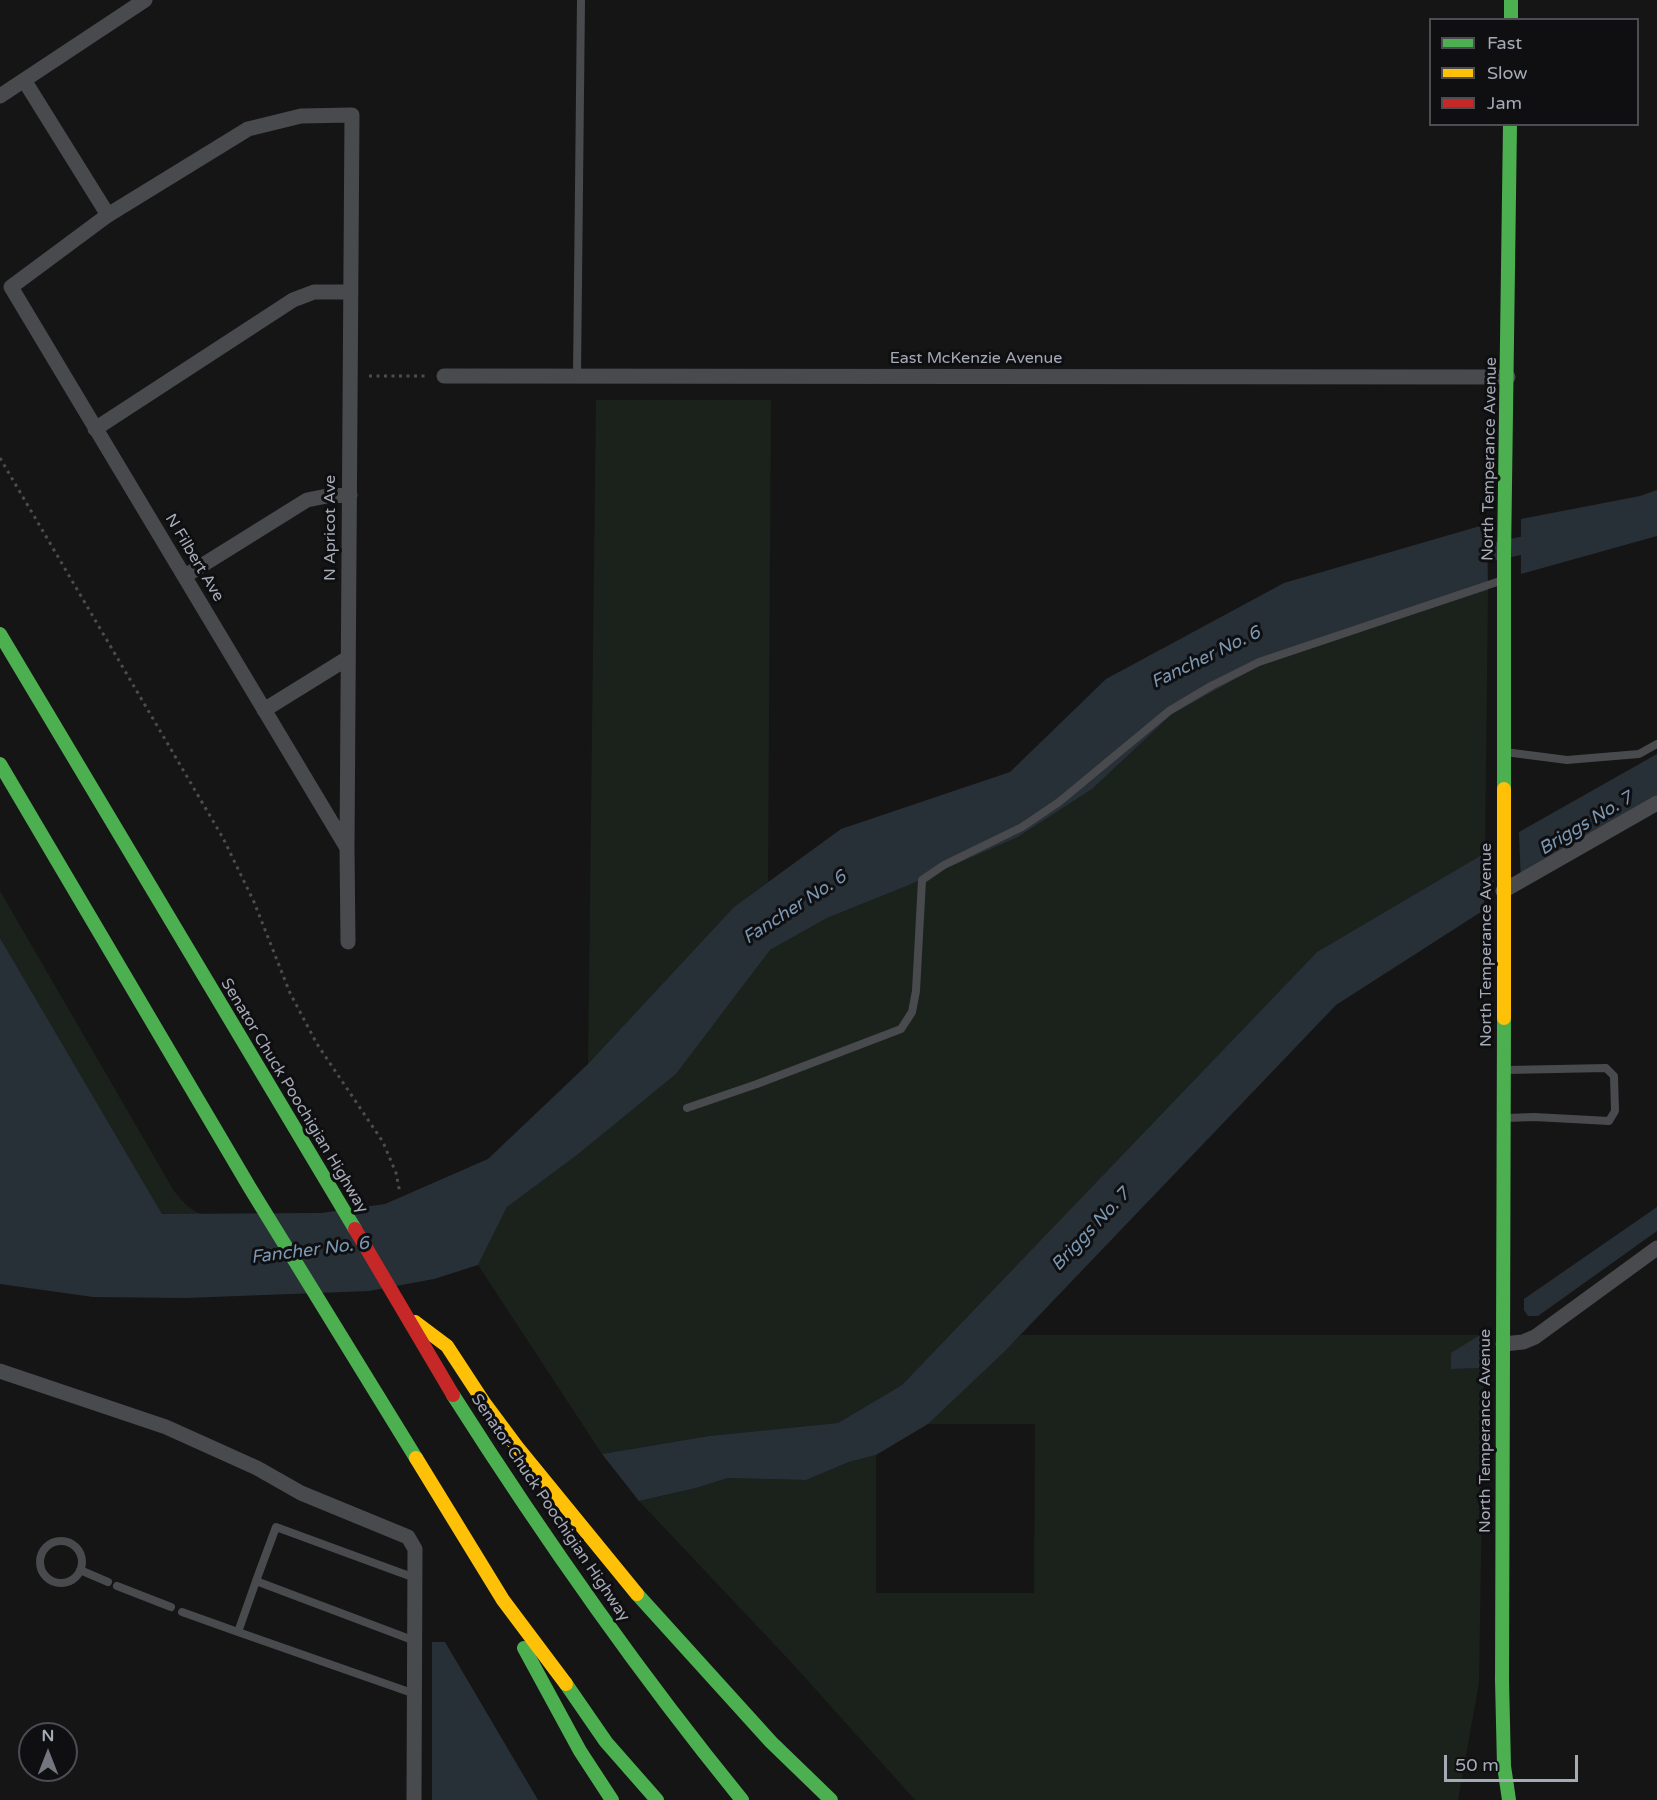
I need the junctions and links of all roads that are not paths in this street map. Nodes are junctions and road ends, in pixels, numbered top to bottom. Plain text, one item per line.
1 (145, 0) edge
2 (581, 0) edge
3 (1511, 0) edge
4 (1511, 18) edge
5 (24, 80) junction
6 (0, 96) edge
7 (1510, 126) edge
8 (108, 216) junction
9 (351, 292) junction
10 (444, 376) road end
11 (577, 376) junction
12 (1508, 377) junction
13 (96, 429) junction
14 (350, 495) junction
15 (185, 576) junction
16 (1504, 579) junction
17 (0, 634) edge
18 (348, 658) junction
19 (264, 710) junction
20 (1657, 744) edge
21 (1504, 751) junction
22 (0, 764) edge
23 (1657, 803) edge
24 (347, 848) junction
25 (1503, 891) junction
26 (348, 942) dead end
27 (1504, 1071) junction
28 (687, 1108) dead end
29 (1504, 1118) junction
30 (1657, 1248) edge
31 (405, 1315) junction
32 (1503, 1344) junction
33 (0, 1371) edge
34 (80, 1570) junction
35 (416, 1578) junction
36 (256, 1581) junction
37 (108, 1582) dead end
38 (117, 1586) dead end
39 (503, 1600) junction
40 (171, 1607) dead end
41 (182, 1612) dead end
42 (238, 1632) junction
43 (416, 1641) junction
44 (415, 1694) junction
45 (1504, 1766) junction
46 (414, 1800) edge
47 (612, 1800) edge
48 (657, 1800) edge
49 (742, 1800) edge
50 (831, 1800) edge
51 (1502, 1800) edge
52 (1509, 1800) edge

1 - 5 street
2 - 11 lane
3 - 4 main road
5 - 6 street
5 - 8 street
7 - 12 main road, North Temperance Avenue
8 - 9 street, N Apricot Ave
8 - 13 street, N Filbert Ave
9 - 13 street
9 - 14 street, N Apricot Ave
10 - 11 street, East McKenzie Avenue
11 - 12 street, East McKenzie Avenue
12 - 16 main road, North Temperance Avenue
13 - 15 street, N Filbert Ave
14 - 15 street
14 - 18 street, N Apricot Ave
15 - 19 street, N Filbert Ave
16 - 21 main road, North Temperance Avenue
16 - 28 lane
17 - 31 main road, Senator Chuck Poochigian Highway
18 - 19 street
18 - 24 street, N Apricot Ave
19 - 24 street, N Filbert Ave
20 - 21 lane
21 - 25 main road, North Temperance Avenue
22 - 39 main road
23 - 25 street
24 - 26 street, N Apricot Ave
25 - 27 main road, North Temperance Avenue
27 - 29 main road, North Temperance Avenue
27 - 29 lane
29 - 32 main road, North Temperance Avenue
30 - 32 street
31 - 49 main road, Senator Chuck Poochigian Highway
31 - 50 main road
32 - 45 main road, North Temperance Avenue
33 - 35 street
34 - 34 lane
34 - 37 lane
35 - 36 lane
35 - 43 street
36 - 42 lane
36 - 43 lane
38 - 40 lane
39 - 47 main road
39 - 48 main road
41 - 42 lane
42 - 44 lane
43 - 44 street
44 - 46 street
45 - 51 main road, North Temperance Avenue
45 - 52 main road, North Temperance Avenue

